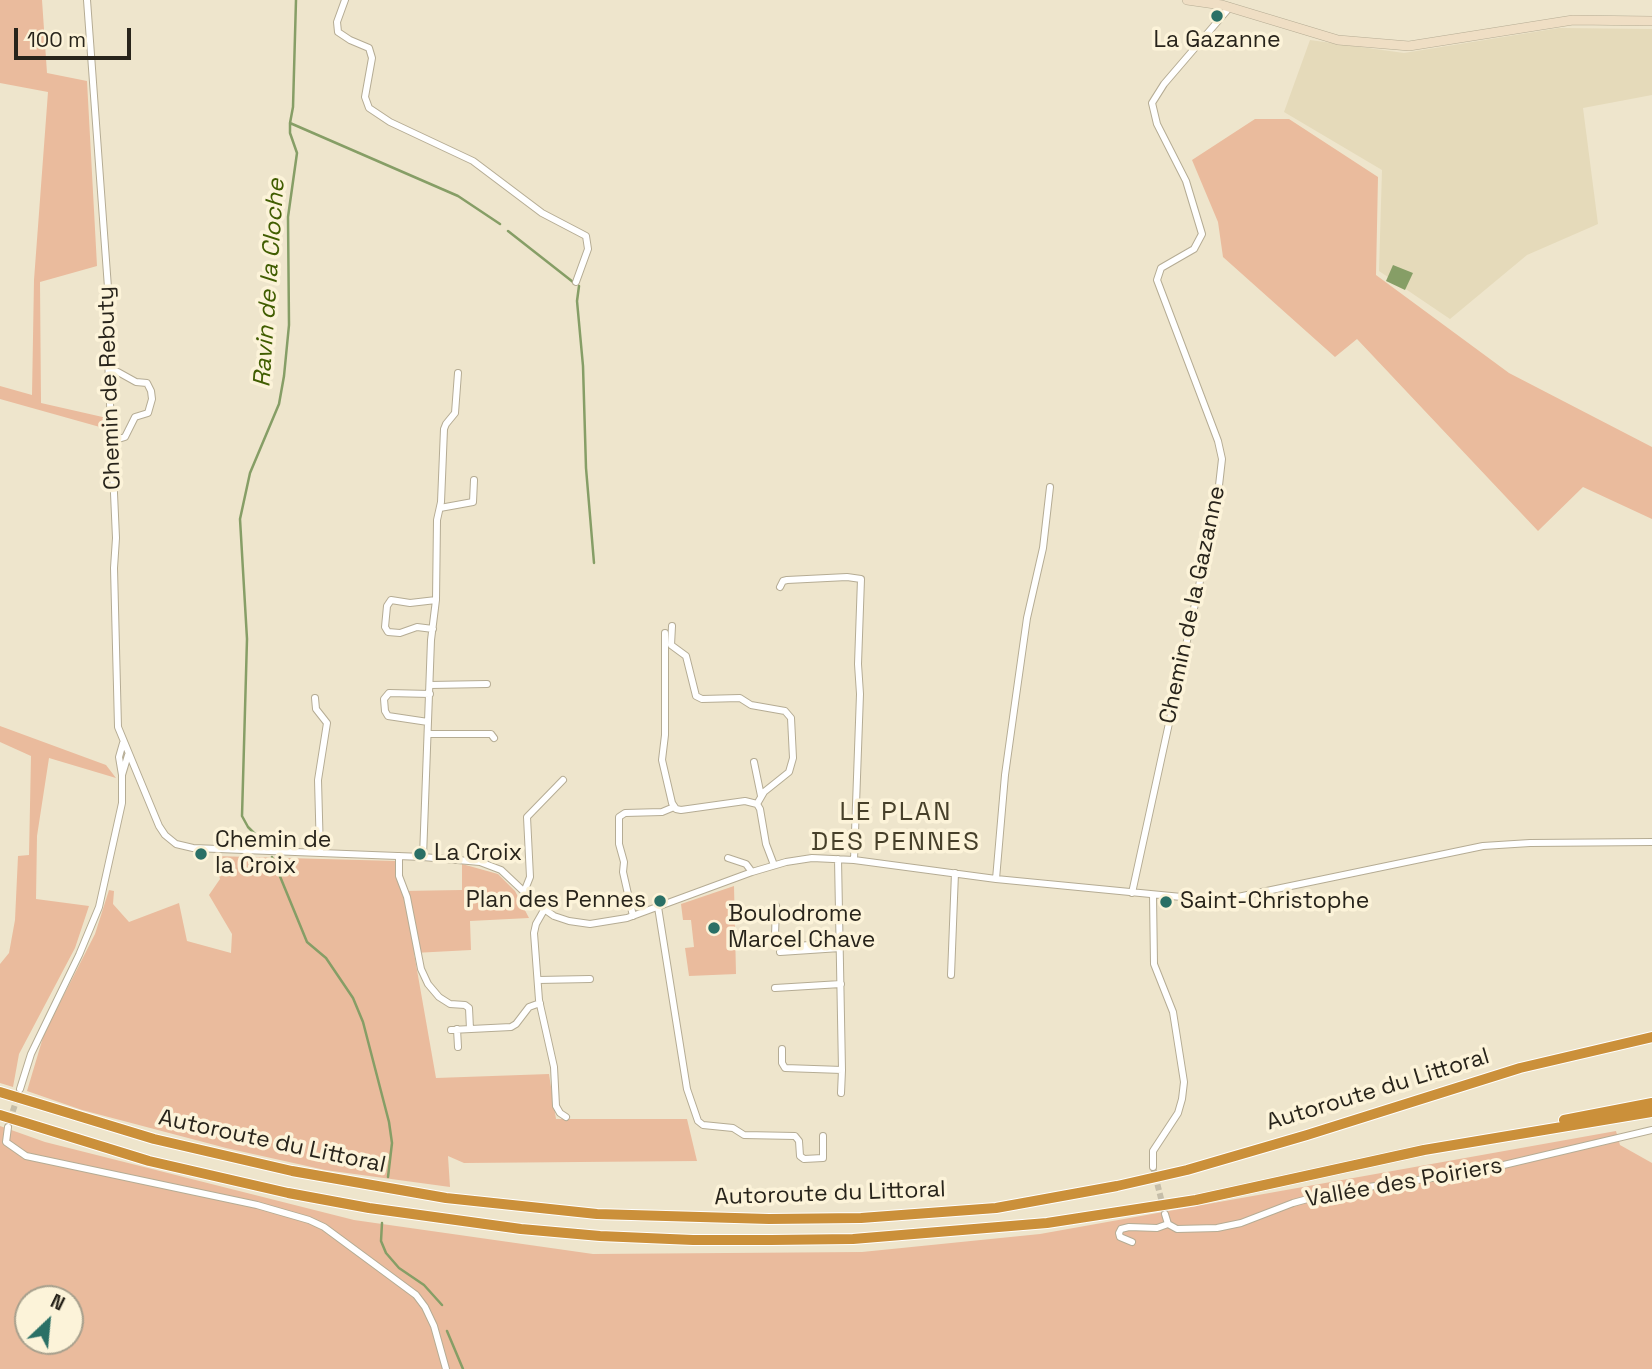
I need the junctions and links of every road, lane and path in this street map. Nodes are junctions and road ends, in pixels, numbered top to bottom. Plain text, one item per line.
1 (87, 0) edge
2 (345, 0) edge
3 (1187, 0) edge
4 (1230, 4) edge
5 (1652, 20) edge
6 (576, 282) dead end
7 (110, 371) junction
8 (458, 373) dead end
9 (112, 441) junction
10 (474, 480) dead end
11 (1050, 487) dead end
12 (440, 508) junction
13 (780, 587) dead end
14 (436, 600) junction
15 (672, 626) dead end
16 (433, 629) junction
17 (665, 633) dead end
18 (488, 684) dead end
19 (430, 685) junction
20 (430, 695) junction
21 (315, 698) dead end
22 (428, 722) junction
23 (428, 734) junction
24 (494, 738) dead end
25 (123, 743) junction
26 (128, 755) junction
27 (754, 762) dead end
28 (122, 775) junction
29 (563, 780) dead end
30 (761, 796) junction
31 (757, 804) junction
32 (674, 807) junction
33 (1652, 842) edge
34 (320, 853) junction
35 (399, 856) junction
36 (424, 857) junction
37 (728, 858) dead end
38 (838, 859) junction
39 (853, 860) junction
40 (774, 865) junction
41 (752, 872) junction
42 (956, 873) junction
43 (996, 879) junction
44 (524, 892) junction
45 (1132, 892) junction
46 (1153, 895) junction
47 (776, 906) dead end
48 (658, 907) junction
49 (544, 910) junction
50 (633, 916) junction
51 (840, 945) junction
52 (780, 952) dead end
53 (951, 975) dead end
54 (590, 979) dead end
55 (538, 980) junction
56 (841, 984) junction
57 (775, 988) dead end
58 (540, 1003) junction
59 (470, 1029) junction
60 (1650, 1037) edge
61 (458, 1047) dead end
62 (782, 1049) dead end
63 (842, 1070) junction
64 (20, 1088) tunnel mouth
65 (0, 1092) edge
66 (841, 1093) dead end
67 (1652, 1103) edge
68 (1652, 1112) edge
69 (0, 1115) edge
70 (566, 1117) dead end
71 (8, 1127) tunnel mouth
72 (1652, 1130) edge
73 (823, 1136) dead end
74 (3, 1137) edge
75 (1424, 1150) junction
76 (1153, 1167) tunnel mouth
77 (1165, 1214) tunnel mouth
78 (1168, 1224) junction
79 (1132, 1242) dead end
80 (446, 1369) edge

1 - 7 street, Chemin de Rebuty
2 - 6 street
3 - 4 main road
4 - 5 main road
4 - 45 street, Chemin de la Gazanne
7 - 9 street, Chemin de Rebuty
7 - 9 street
8 - 12 street
9 - 25 street, Chemin de Rebuty
10 - 12 street
11 - 43 street
12 - 14 street
13 - 39 street
14 - 16 street
14 - 16 street
15 - 30 street
16 - 19 street
17 - 32 street
18 - 19 street
19 - 20 street
20 - 22 street
20 - 22 street
21 - 34 street
22 - 23 street
23 - 24 street
23 - 36 street
25 - 26 street
25 - 28 street, Chemin de Rebuty
26 - 28 street, Chemin de Rebuty
26 - 34 street
27 - 30 street
28 - 64 street, Chemin de Rebuty
29 - 44 street
30 - 31 street
31 - 32 street
31 - 40 street
32 - 50 street
33 - 46 street
34 - 35 street
35 - 36 street
35 - 59 street
36 - 44 street
37 - 41 street
38 - 39 street
38 - 40 street
38 - 51 street
39 - 42 street
40 - 41 street
41 - 48 street
42 - 43 street
42 - 53 street
43 - 45 street
44 - 49 street
45 - 46 street
46 - 76 street
47 - 51 street
48 - 50 street
48 - 73 street
49 - 50 street
49 - 55 street
51 - 52 street
51 - 56 street
54 - 55 street
55 - 58 street
56 - 57 street
56 - 63 street
58 - 59 street
58 - 70 street
59 - 61 street
60 - 65 highway, Autoroute du Littoral
62 - 63 street
63 - 66 street
67 - 75 highway
68 - 75 highway, Autoroute du Littoral
69 - 75 highway, Autoroute du Littoral
71 - 74 street
72 - 78 street, Vallée des Poiriers
74 - 80 street
77 - 78 street
78 - 79 street, Vallée des Poiriers

